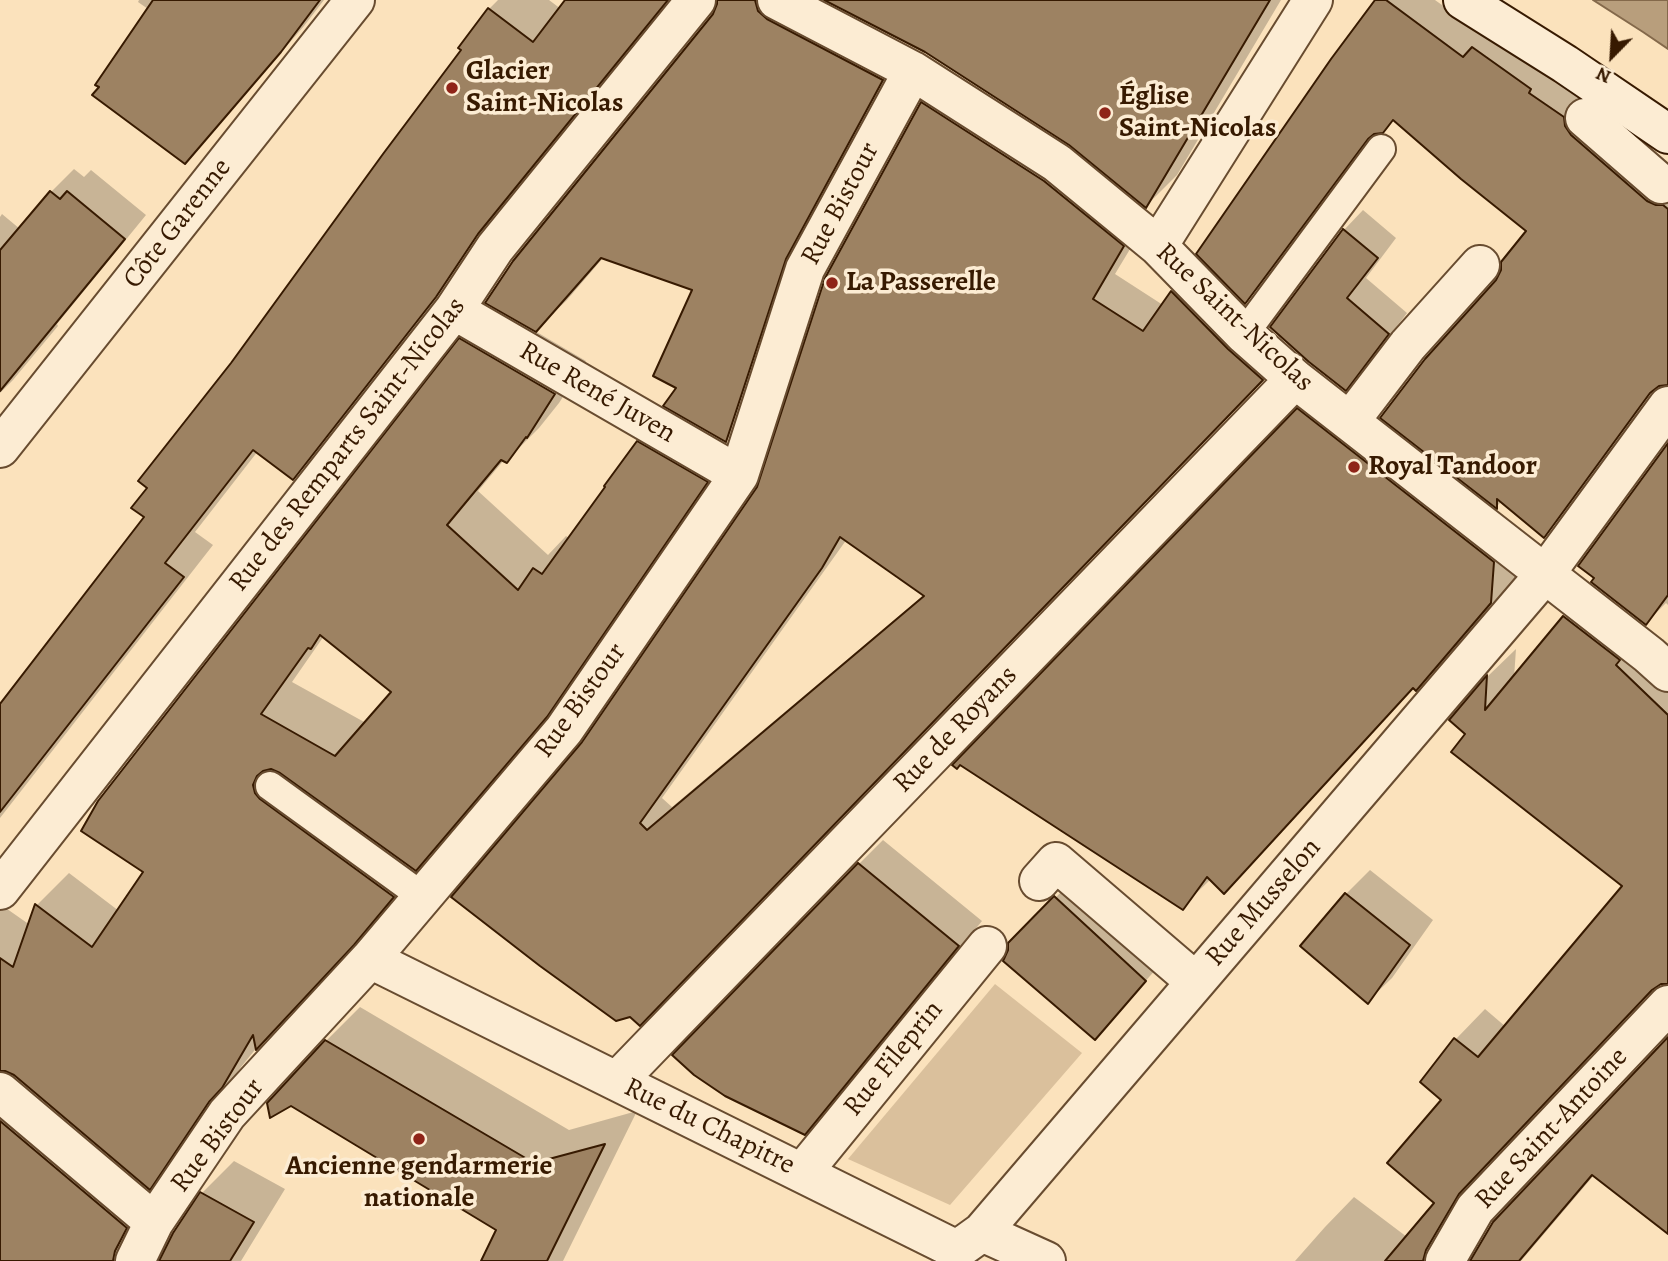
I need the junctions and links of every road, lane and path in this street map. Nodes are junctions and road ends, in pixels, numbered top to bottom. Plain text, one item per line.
1 (355, 0) edge
2 (696, 0) edge
3 (777, 0) edge
4 (1312, 0) edge
5 (1463, 0) edge
6 (913, 71) junction
7 (1585, 118) dead end
8 (1668, 134) edge
9 (1381, 149) dead end
10 (1661, 184) dead end
11 (1158, 246) junction
12 (1480, 265) dead end
13 (454, 310) junction
14 (1244, 334) junction
15 (1295, 380) junction
16 (1668, 406) edge
17 (1350, 421) junction
18 (0, 448) edge
19 (739, 475) junction
20 (1545, 574) junction
21 (1662, 652) edge
22 (270, 786) dead end
23 (1039, 881) dead end
24 (0, 890) edge
25 (423, 897) junction
26 (987, 946) dead end
27 (370, 960) junction
28 (1196, 982) junction
29 (1668, 1004) edge
30 (617, 1081) junction
31 (0, 1091) edge
32 (802, 1173) junction
33 (154, 1222) junction
34 (982, 1232) junction
35 (135, 1261) edge
36 (1046, 1261) edge
37 (1445, 1261) edge

1 - 18 street, Côte Garenne
2 - 13 street, Rue des Remparts Saint-Nicolas
3 - 6 street, Rue Saint-Nicolas
4 - 11 street
5 - 8 street
6 - 11 street, Rue Saint-Nicolas
6 - 19 street, Rue Bistour
7 - 10 street
9 - 14 lane
11 - 14 street, Rue Saint-Nicolas
12 - 17 street
13 - 19 street, Rue René Juven
13 - 24 street, Rue des Remparts Saint-Nicolas
14 - 15 street, Rue Saint-Nicolas
15 - 17 street, Rue Saint-Nicolas
15 - 30 street, Rue de Royans
16 - 20 street, Rue Musselon
17 - 20 street, Rue Saint-Nicolas
19 - 25 street, Rue Bistour
20 - 21 street, Rue Saint-Nicolas
20 - 28 street, Rue Musselon
22 - 25 lane
23 - 28 street
25 - 27 street, Rue Bistour
26 - 32 street, Rue Fileprin
27 - 30 street, Rue du Chapitre
27 - 33 street, Rue Bistour
28 - 34 street, Rue Musselon
29 - 37 street, Rue Saint-Antoine
30 - 32 street, Rue du Chapitre
31 - 33 street
32 - 34 street, Rue du Chapitre
33 - 35 street, Rue Bistour
34 - 36 street

